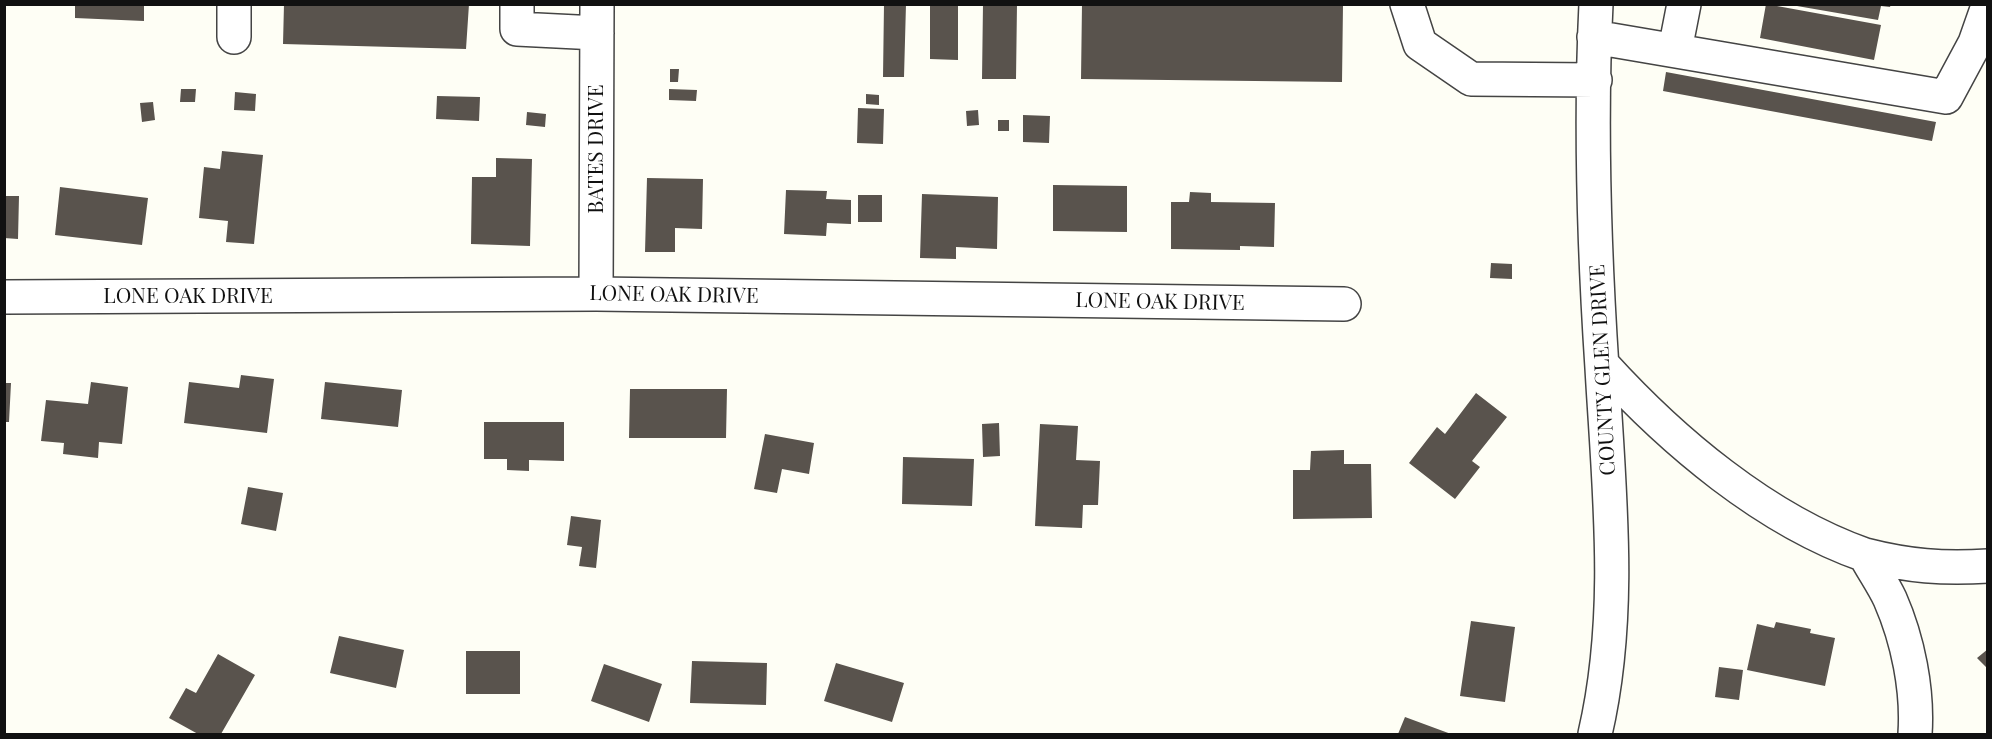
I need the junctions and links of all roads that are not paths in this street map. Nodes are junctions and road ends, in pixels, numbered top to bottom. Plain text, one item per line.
1 (234, 4) edge
2 (517, 4) edge
3 (1407, 4) edge
4 (1596, 4) edge
5 (1684, 4) edge
6 (1988, 6) edge
7 (597, 19) edge
8 (234, 37) dead end
9 (1594, 37) junction
10 (1675, 50) junction
11 (1595, 80) junction
12 (596, 294) junction
13 (4, 297) edge
14 (1344, 304) dead end
15 (1602, 364) junction
16 (1865, 555) junction
17 (1988, 566) edge
18 (1595, 735) edge
19 (1915, 735) edge

1 - 8 street
2 - 7 street
3 - 11 street
4 - 9 street, COUNTY GLEN DRIVE
5 - 10 street
6 - 10 street
7 - 12 street, BATES DRIVE
9 - 10 street
9 - 11 street, COUNTY GLEN DRIVE
11 - 15 street, COUNTY GLEN DRIVE
12 - 13 street, LONE OAK DRIVE
12 - 14 street, LONE OAK DRIVE
15 - 16 street
15 - 18 street, COUNTY GLEN DRIVE
16 - 17 street
16 - 19 street

